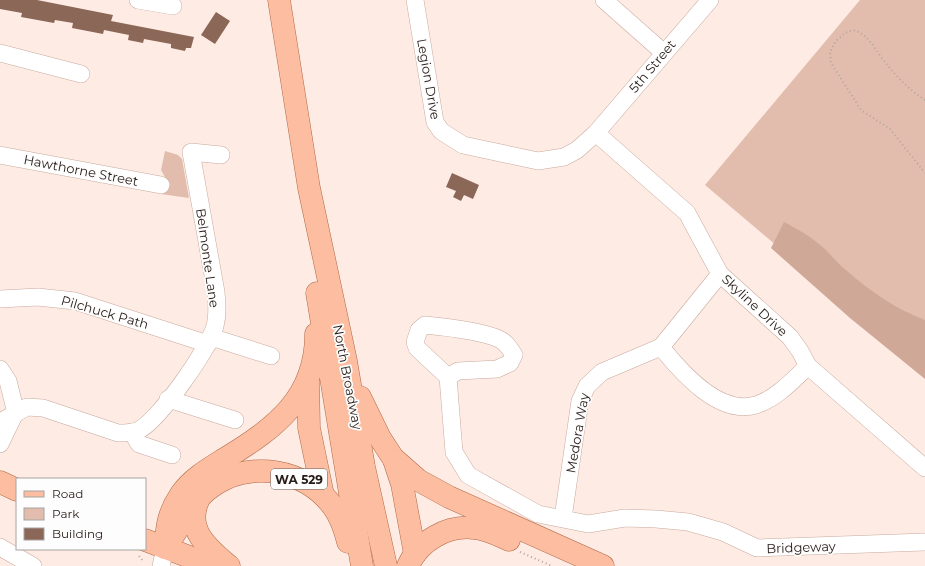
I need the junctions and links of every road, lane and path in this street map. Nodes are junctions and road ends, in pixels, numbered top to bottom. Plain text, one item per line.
1 (138, 0) edge
2 (279, 0) edge
3 (415, 0) edge
4 (604, 0) edge
5 (710, 0) edge
6 (173, 6) dead end
7 (0, 53) edge
8 (664, 53) junction
9 (81, 74) dead end
10 (925, 100) edge
11 (596, 133) junction
12 (0, 155) edge
13 (221, 155) dead end
14 (925, 173) edge
15 (161, 185) dead end
16 (309, 188) junction
17 (720, 274) junction
18 (315, 279) junction
19 (0, 299) edge
20 (209, 341) junction
21 (661, 347) junction
22 (271, 356) dead end
23 (346, 361) junction
24 (808, 366) junction
25 (0, 369) edge
26 (308, 377) junction
27 (448, 380) junction
28 (168, 399) junction
29 (16, 413) junction
30 (235, 420) dead end
31 (0, 423) edge
32 (132, 432) junction
33 (0, 444) edge
34 (172, 455) dead end
35 (393, 458) junction
36 (925, 468) edge
37 (0, 482) edge
38 (16, 490) edge
39 (323, 496) junction
40 (200, 497) junction
41 (563, 518) junction
42 (146, 541) edge
43 (925, 542) edge
44 (0, 547) edge
45 (163, 557) edge
46 (412, 560) edge
47 (33, 566) edge
48 (213, 566) edge
49 (229, 566) edge
50 (354, 566) edge
51 (362, 566) edge
52 (386, 566) edge
53 (570, 566) edge
54 (603, 566) edge

1 - 6 street
2 - 16 main road, North Broadway
3 - 11 street, Legion Drive
4 - 8 street
5 - 8 street, 5th Street
7 - 9 street
8 - 11 street, 5th Street
10 - 14 path
11 - 17 street, Skyline Drive
12 - 15 street, Hawthorne Street
13 - 20 street, Belmonte Lane
16 - 18 main road, North Broadway
16 - 23 main road, North Broadway
17 - 21 street, Medora Way
17 - 24 street, Skyline Drive
18 - 26 main road
18 - 51 main road, North Broadway
19 - 20 street, Pilchuck Path
20 - 22 street, Pilchuck Path
20 - 28 street, Belmonte Lane
21 - 24 street
21 - 41 street, Medora Way
23 - 35 main road
23 - 52 main road, North Broadway
24 - 36 street, Skyline Drive
25 - 29 street
26 - 39 main road
26 - 45 main road
27 - 27 street
27 - 41 street, Bridgeway
28 - 30 street
28 - 32 street, Belmonte Lane
29 - 31 street
29 - 32 street
29 - 33 street
32 - 34 street
35 - 46 main road
35 - 54 main road
37 - 38 main road
39 - 40 main road, WA 529
39 - 50 main road, WA 529
40 - 45 main road
40 - 49 main road
41 - 43 street, Bridgeway
42 - 45 main road
44 - 47 street
45 - 48 main road
46 - 53 main road

